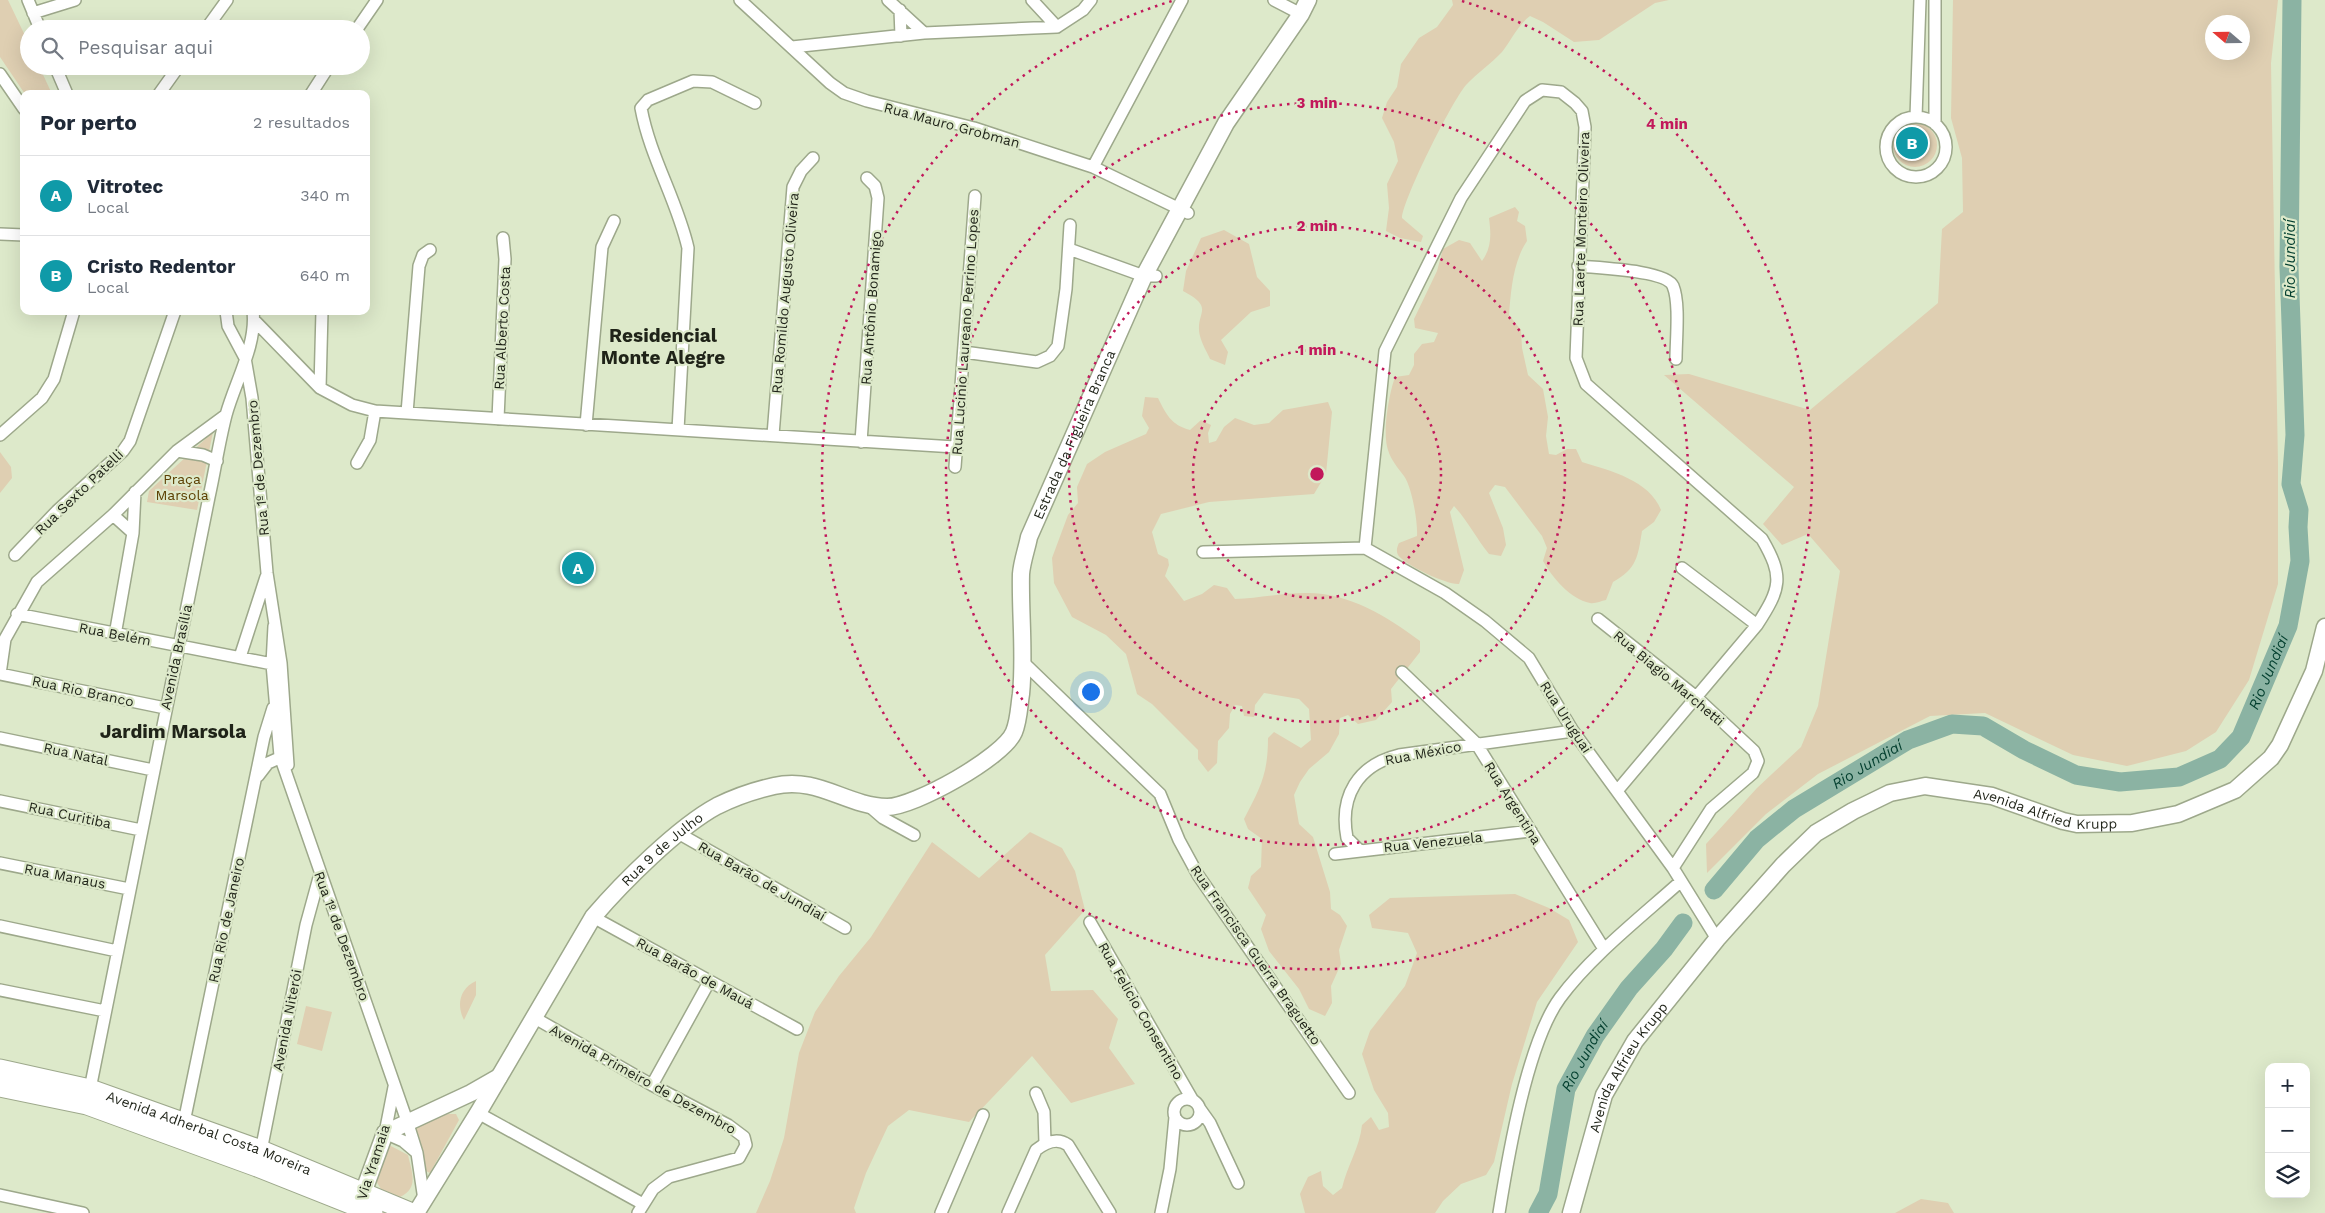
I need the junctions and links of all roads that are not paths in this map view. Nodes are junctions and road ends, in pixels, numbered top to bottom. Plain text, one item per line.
1 (28, 0) edge
2 (75, 0) edge
3 (227, 0) edge
4 (377, 0) edge
5 (740, 0) edge
6 (888, 0) edge
7 (1032, 0) edge
8 (1092, 0) edge
9 (1182, 0) edge
10 (1274, 0) edge
11 (1316, 0) edge
12 (1920, 0) edge
13 (1935, 0) edge
14 (1304, 7) edge
15 (900, 10) junction
16 (33, 13) junction
17 (36, 20) edge
18 (213, 20) edge
19 (363, 20) edge
20 (1057, 27) junction
21 (924, 33) junction
22 (901, 36) junction
23 (792, 47) junction
24 (0, 74) edge
25 (59, 75) edge
26 (173, 75) edge
27 (323, 75) edge
28 (65, 90) edge
29 (162, 90) edge
30 (314, 90) edge
31 (20, 103) edge
32 (755, 103) dead end
33 (1916, 117) junction
34 (1935, 124) junction
35 (813, 158) dead end
36 (1093, 167) junction
37 (867, 178) dead end
38 (975, 196) dead end
39 (1184, 211) junction
40 (614, 221) dead end
41 (1070, 225) dead end
42 (0, 234) edge
43 (20, 235) edge
44 (503, 238) dead end
45 (1069, 249) junction
46 (430, 250) dead end
47 (1578, 266) junction
48 (1150, 276) junction
49 (73, 315) edge
50 (174, 315) edge
51 (227, 315) edge
52 (322, 315) edge
53 (253, 316) edge
54 (964, 352) junction
55 (245, 358) junction
56 (1676, 359) dead end
57 (320, 388) junction
58 (375, 411) junction
59 (407, 413) junction
60 (226, 415) junction
61 (498, 419) junction
62 (586, 425) junction
63 (678, 430) junction
64 (0, 435) edge
65 (773, 435) junction
66 (861, 442) junction
67 (955, 447) junction
68 (178, 452) junction
69 (217, 461) junction
70 (356, 463) dead end
71 (955, 467) dead end
72 (135, 492) junction
73 (113, 516) junction
74 (133, 533) junction
75 (1364, 548) junction
76 (1203, 552) dead end
77 (15, 555) dead end
78 (1682, 568) dead end
79 (267, 573) junction
80 (17, 614) junction
81 (1598, 619) dead end
82 (1757, 625) junction
83 (274, 626) junction
84 (2325, 627) edge
85 (115, 635) junction
86 (179, 646) junction
87 (240, 657) junction
88 (1024, 663) junction
89 (272, 664) junction
90 (1402, 672) dead end
91 (0, 674) edge
92 (282, 692) junction
93 (1695, 696) junction
94 (275, 703) junction
95 (165, 708) junction
96 (1573, 731) junction
97 (0, 738) edge
98 (1476, 744) junction
99 (262, 747) junction
100 (280, 757) junction
101 (153, 770) junction
102 (256, 779) junction
103 (1617, 791) junction
104 (0, 801) edge
105 (866, 804) junction
106 (141, 830) junction
107 (1531, 831) junction
108 (678, 833) junction
109 (914, 834) dead end
110 (1359, 850) junction
111 (1334, 854) dead end
112 (0, 863) edge
113 (1673, 868) junction
114 (320, 874) junction
115 (1680, 882) junction
116 (130, 889) junction
117 (594, 917) junction
118 (1090, 922) dead end
119 (0, 926) edge
120 (845, 928) dead end
121 (1717, 939) junction
122 (1604, 949) junction
123 (117, 951) junction
124 (709, 982) junction
125 (0, 990) edge
126 (105, 1011) junction
127 (533, 1017) junction
128 (797, 1029) dead end
129 (0, 1069) edge
130 (499, 1077) junction
131 (652, 1085) junction
132 (0, 1087) edge
133 (394, 1087) junction
134 (1036, 1093) dead end
135 (1349, 1093) dead end
136 (88, 1097) junction
137 (1192, 1099) junction
138 (446, 1104) junction
139 (1200, 1109) junction
140 (478, 1113) junction
141 (983, 1115) dead end
142 (1175, 1117) junction
143 (407, 1121) junction
144 (1191, 1124) junction
145 (182, 1130) junction
146 (385, 1133) junction
147 (1213, 1133) junction
148 (1045, 1143) junction
149 (1172, 1149) junction
150 (417, 1153) junction
151 (259, 1159) junction
152 (1238, 1183) dead end
153 (0, 1195) edge
154 (365, 1204) edge
155 (641, 1208) edge
156 (417, 1209) edge
157 (83, 1213) edge
158 (941, 1213) edge
159 (1008, 1213) edge
160 (1110, 1213) edge
161 (1161, 1213) edge
162 (1499, 1213) edge
163 (1571, 1213) edge

1 - 16 street
2 - 16 street
3 - 18 street
4 - 19 street
5 - 23 street, Rua Mauro Grobman
6 - 15 street
7 - 20 street
8 - 20 street
9 - 36 street
10 - 14 street, Estrada da Figueira Branca
11 - 39 main road
12 - 33 street
13 - 34 street
14 - 39 main road, Estrada da Figueira Branca
15 - 21 street
15 - 22 street
16 - 17 street
20 - 21 street
21 - 22 street
22 - 23 street
23 - 36 street, Rua Mauro Grobman
24 - 31 street
25 - 28 street
26 - 29 street
27 - 30 street
32 - 63 street
33 - 34 street
33 - 34 street
35 - 65 street, Rua Romildo Augusto Oliveira
36 - 39 street, Rua Mauro Grobman
37 - 66 street, Rua Antônio Bonamigo
38 - 54 street, Rua Lucinio Laureano Perrino Lopes
39 - 48 main road, Estrada da Figueira Branca
40 - 62 street
41 - 45 street
42 - 43 street
44 - 61 street, Rua Alberto Costa
45 - 48 street
45 - 54 street
46 - 59 street
47 - 56 street
47 - 75 street, Rua Laerte Monteiro Oliveira
47 - 82 street, Rua Laerte Monteiro Oliveira
48 - 88 main road, Estrada da Figueira Branca
49 - 64 street
50 - 77 street, Rua Sexto Patelli
51 - 55 street
52 - 57 street
53 - 55 street, Rua 1º de Dezembro
53 - 57 street
54 - 67 street, Rua Lucinio Laureano Perrino Lopes
55 - 60 street, Avenida Brasília
55 - 79 street, Rua 1º de Dezembro
57 - 58 street
58 - 59 street
58 - 70 street
59 - 61 street
60 - 68 street
60 - 69 street, Avenida Brasília
61 - 62 street
62 - 63 street
63 - 65 street
65 - 66 street
66 - 67 street
67 - 71 street, Rua Lucinio Laureano Perrino Lopes
68 - 69 street
68 - 72 street
69 - 86 street, Avenida Brasília
72 - 73 street
72 - 74 street
73 - 74 street
73 - 80 street
74 - 85 street
75 - 76 street
75 - 96 street, Rua Uruguai
78 - 82 street
79 - 83 street, Rua 1º de Dezembro
79 - 87 street
80 - 85 street, Rua Belém
80 - 91 street
81 - 93 street, Rua Biagio Marchetti
82 - 93 street, Rua Laerte Monteiro Oliveira
83 - 89 street, Rua 1º de Dezembro
83 - 92 street, Rua 1º de Dezembro
84 - 121 main road, Avenida Alfried Krupp
85 - 86 street, Rua Belém
86 - 87 street, Rua Belém
86 - 95 street, Avenida Brasília
87 - 89 street, Rua Belém
88 - 105 main road, Estrada da Figueira Branca
88 - 135 street, Rua Francisca Guerra Braguetto
89 - 92 street
89 - 94 street, Rua 1º de Dezembro
90 - 98 street, Rua Argentina
91 - 95 street, Rua Rio Branco
92 - 100 street, Rua 1º de Dezembro
93 - 103 street, Rua Laerte Monteiro Oliveira
93 - 113 street, Rua Biagio Marchetti
94 - 99 street, Rua Rio de Janeiro
94 - 100 street, Rua 1º de Dezembro
95 - 101 street, Avenida Brasília
96 - 98 street, Rua México
96 - 103 street, Rua Uruguai
97 - 101 street, Rua Natal
98 - 107 street, Rua Argentina
98 - 110 street, Rua México
99 - 100 street
99 - 102 street, Rua Rio de Janeiro
100 - 102 street
100 - 114 street, Rua 1º de Dezembro
101 - 106 street, Avenida Brasília
102 - 145 street, Rua Rio de Janeiro
103 - 113 street, Rua Uruguai
104 - 106 street, Rua Curitiba
105 - 108 main road, Rua 9 de Julho
105 - 109 street, Rua 9 de Julho
106 - 116 street, Avenida Brasília
107 - 110 street, Rua Venezuela
107 - 122 street, Rua Argentina
108 - 117 main road, Rua 9 de Julho
108 - 120 street, Rua Barão de Jundiaí
110 - 111 street, Rua Venezuela
112 - 116 street, Rua Manaus
113 - 115 street, Rua Uruguai
114 - 133 street, Rua 1º de Dezembro
114 - 151 street, Avenida Niterói
115 - 121 street, Rua Uruguai
115 - 122 street
116 - 123 street, Avenida Brasília
117 - 124 street, Rua Barão de Mauá
117 - 127 main road, Rua 9 de Julho
118 - 137 street, Rua Felicio Consentino
119 - 123 street
121 - 163 main road, Avenida Alfrieu Krupp
122 - 162 street
123 - 126 street, Avenida Brasília
124 - 128 street, Rua Barão de Mauá
124 - 131 street
125 - 126 street
126 - 136 street, Avenida Brasília
127 - 130 main road, Rua 9 de Julho
127 - 131 street, Avenida Primeiro de Dezembro
129 - 136 main road, Avenida Adherbal Costa Moreira
130 - 138 main road
130 - 140 main road, Rua 9 de Julho
131 - 155 street, Avenida Primeiro de Dezembro
132 - 136 main road, Avenida Adherbal Costa Moreira
133 - 143 street, Rua 1º de Dezembro
133 - 146 street, Via Yramaia
134 - 148 street
136 - 145 main road, Avenida Adherbal Costa Moreira
137 - 139 street
137 - 142 street
138 - 140 main road
138 - 143 main road
139 - 144 street
139 - 147 street
140 - 155 street
140 - 156 main road, Rua 9 de Julho
141 - 158 street
142 - 144 street
142 - 149 street
143 - 146 main road
143 - 150 street, Rua 1º de Dezembro
144 - 147 street
144 - 149 street
145 - 151 main road, Avenida Adherbal Costa Moreira
146 - 150 street
146 - 154 main road, Via Yramaia
147 - 152 street
148 - 159 street
148 - 160 street
149 - 161 street
150 - 156 street, Rua 1º de Dezembro
151 - 154 main road, Avenida Adherbal Costa Moreira
153 - 157 street
154 - 156 main road, Avenida Adherbal Costa Moreira

